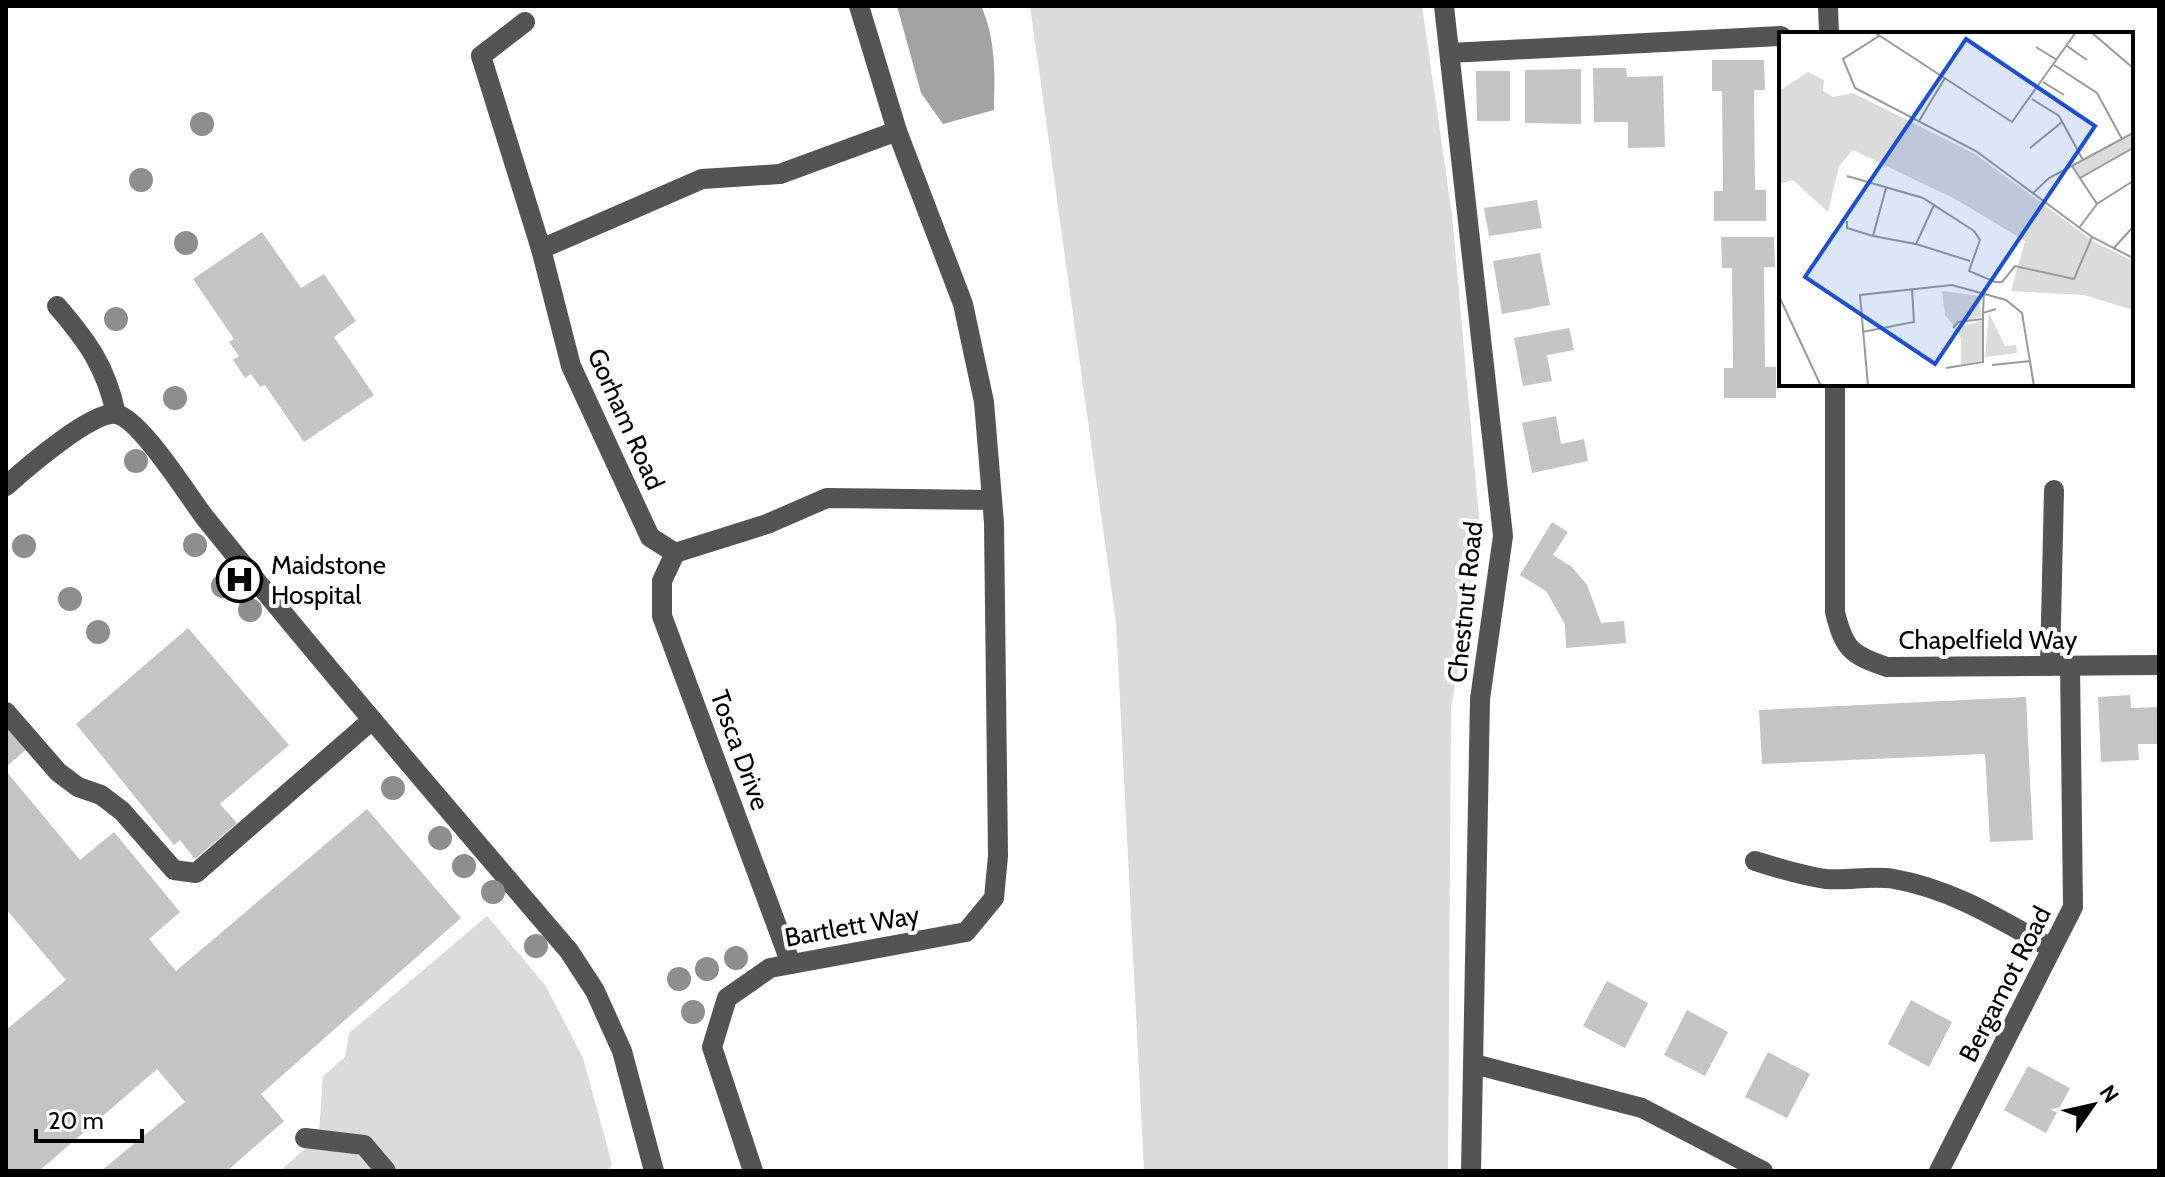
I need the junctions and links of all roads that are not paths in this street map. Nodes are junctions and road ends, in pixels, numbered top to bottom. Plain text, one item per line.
1 (859, 6) edge
2 (1444, 6) edge
3 (1828, 6) edge
4 (525, 22) dead end
5 (1827, 32) edge
6 (1779, 36) edge
7 (1450, 53) junction
8 (897, 131) junction
9 (541, 249) junction
10 (57, 306) dead end
11 (1835, 386) edge
12 (116, 414) junction
13 (6, 486) edge
14 (2054, 490) dead end
15 (992, 500) junction
16 (675, 553) junction
17 (2060, 665) junction
18 (2159, 665) edge
19 (6, 712) edge
20 (372, 720) junction
21 (1755, 861) dead end
22 (2051, 948) junction
23 (791, 964) junction
24 (1474, 1064) junction
25 (305, 1138) dead end
26 (386, 1171) edge
27 (654, 1171) edge
28 (753, 1171) edge
29 (1471, 1171) edge
30 (1763, 1171) edge
31 (1939, 1171) edge

1 - 8 street, Bartlett Way
2 - 7 street, Chestnut Road
3 - 5 street
4 - 9 street, Gorham Road
6 - 7 street
7 - 24 street, Chestnut Road
8 - 9 street
8 - 15 street, Bartlett Way
9 - 16 street, Gorham Road
10 - 12 street
11 - 17 street, Chapelfield Way
12 - 13 street
12 - 20 street
14 - 17 street, Bergamot Road
15 - 16 street
15 - 23 street, Bartlett Way
16 - 23 street, Tosca Drive
17 - 18 street, Chapelfield Way
17 - 22 street, Bergamot Road
19 - 20 street
20 - 27 street
21 - 22 street
22 - 31 street, Bergamot Road
23 - 28 street, Bartlett Way
24 - 29 street, Chestnut Road
24 - 30 street
25 - 26 street

